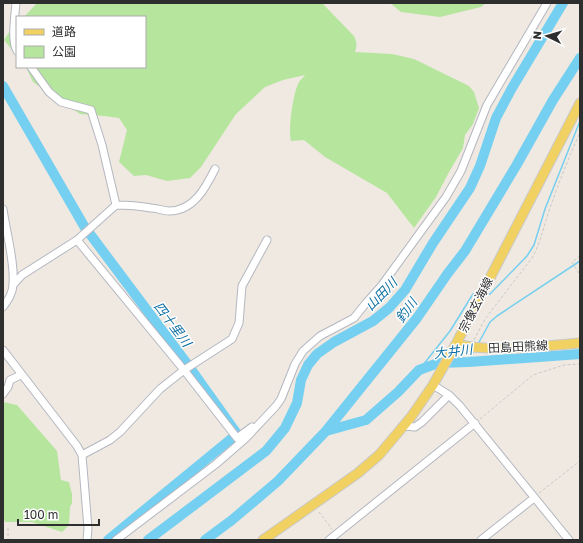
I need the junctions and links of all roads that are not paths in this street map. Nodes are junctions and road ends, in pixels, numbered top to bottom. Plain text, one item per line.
1 (16, 3) edge
2 (547, 3) edge
3 (16, 50) edge
4 (32, 68) edge
5 (580, 103) edge
6 (214, 169) dead end
7 (116, 204) junction
8 (3, 209) edge
9 (77, 240) junction
10 (267, 240) dead end
11 (13, 285) junction
12 (3, 307) edge
13 (456, 344) junction
14 (580, 344) edge
15 (3, 350) edge
16 (184, 370) junction
17 (22, 375) junction
18 (433, 384) junction
19 (3, 394) edge
20 (449, 395) junction
21 (475, 423) junction
22 (257, 426) junction
23 (404, 426) junction
24 (82, 455) junction
25 (534, 498) junction
26 (87, 540) edge
27 (116, 540) edge
28 (263, 540) edge
29 (329, 540) edge
30 (481, 540) edge
31 (569, 540) edge

1 - 3 street
2 - 22 street
4 - 7 street
5 - 13 main road, 宗像玄海線
6 - 7 street
7 - 9 street
8 - 11 street
9 - 11 street
9 - 16 street
10 - 16 street
11 - 12 street
13 - 14 main road, 田島田熊線
13 - 18 main road, 宗像玄海線
15 - 17 street
16 - 22 street
16 - 24 street
17 - 19 street
17 - 24 street
18 - 20 street
18 - 23 main road, 宗像玄海線
20 - 21 street
20 - 23 street
21 - 25 street
21 - 29 street
22 - 27 street
23 - 28 main road, 宗像玄海線
24 - 26 street
25 - 30 street
25 - 31 street

